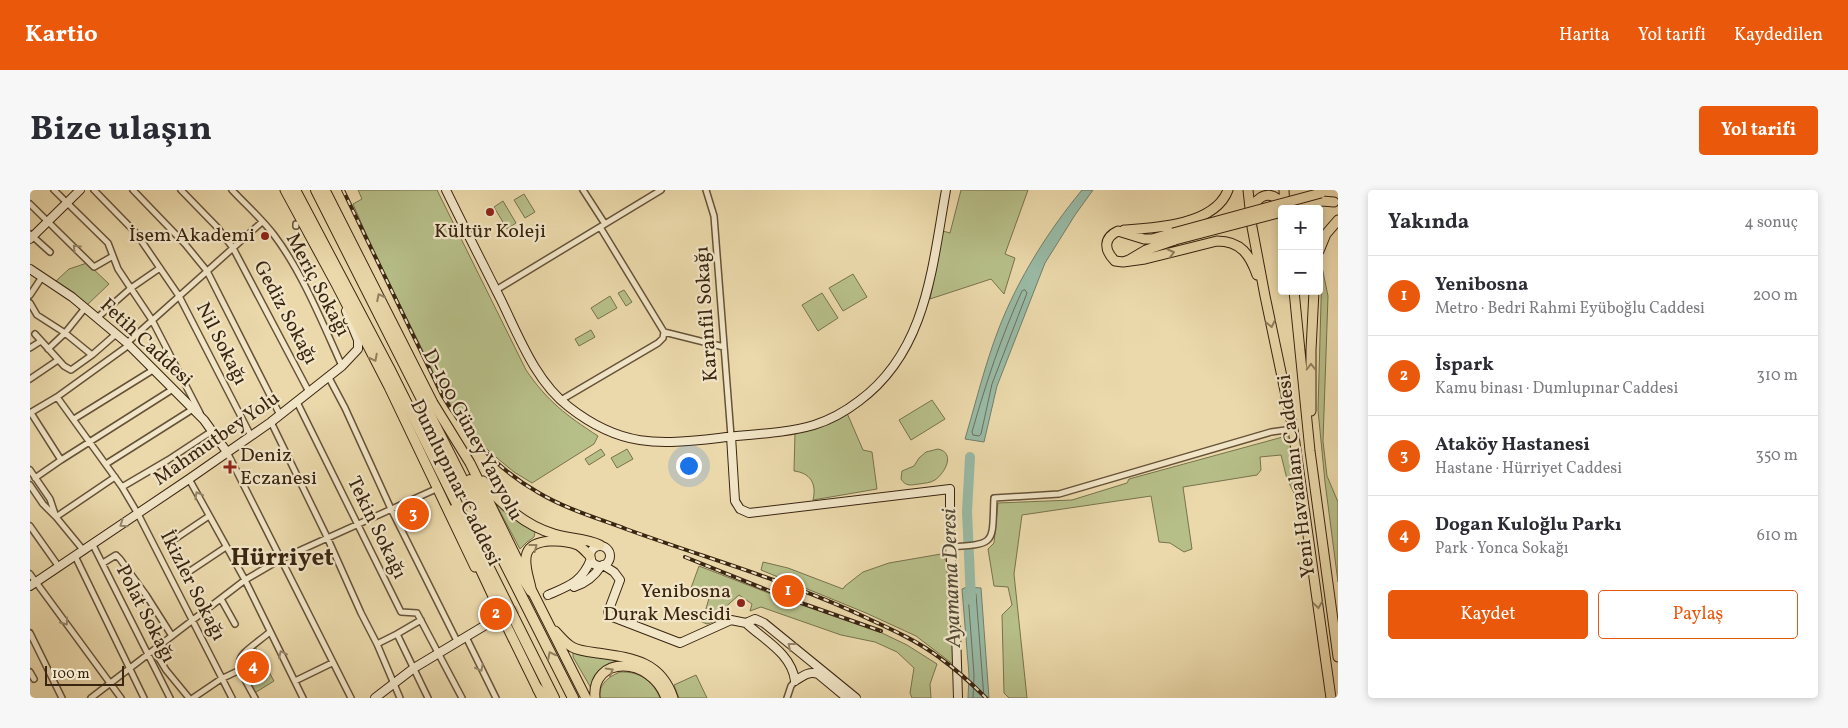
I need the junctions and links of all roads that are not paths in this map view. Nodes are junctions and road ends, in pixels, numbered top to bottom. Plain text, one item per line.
1 (54, 190) edge
2 (80, 190) edge
3 (94, 190) edge
4 (133, 190) edge
5 (181, 190) edge
6 (232, 190) edge
7 (284, 190) edge
8 (295, 190) edge
9 (316, 190) edge
10 (325, 190) edge
11 (446, 190) edge
12 (583, 190) edge
13 (661, 190) edge
14 (706, 190) edge
15 (946, 190) edge
16 (1228, 190) edge
17 (1248, 190) edge
18 (1284, 190) edge
19 (1324, 193) edge
20 (67, 203) junction
21 (1336, 203) edge
22 (30, 204) edge
23 (1281, 205) edge
24 (1283, 205) edge
25 (1301, 205) edge
26 (1278, 211) edge
27 (1338, 220) edge
28 (48, 221) junction
29 (262, 222) junction
30 (603, 226) junction
31 (1252, 227) junction
32 (1118, 231) junction
33 (31, 236) edge
34 (1174, 237) junction
35 (233, 248) junction
36 (1319, 250) edge
37 (50, 252) dead end
38 (114, 256) junction
39 (1123, 262) junction
40 (160, 268) junction
41 (30, 269) edge
42 (207, 271) junction
43 (42, 277) junction
44 (336, 284) junction
45 (130, 288) junction
46 (496, 290) junction
47 (30, 295) edge
48 (1294, 295) edge
49 (1314, 295) edge
50 (179, 296) junction
51 (1265, 296) junction
52 (30, 303) edge
53 (85, 308) junction
54 (97, 318) junction
55 (152, 320) junction
56 (664, 332) junction
57 (65, 333) junction
58 (35, 334) dead end
59 (116, 334) junction
60 (41, 341) junction
61 (128, 344) junction
62 (30, 348) edge
63 (724, 348) junction
64 (48, 349) junction
65 (92, 354) junction
66 (58, 360) junction
67 (342, 366) junction
68 (153, 370) junction
69 (328, 376) junction
70 (30, 379) edge
71 (173, 389) junction
72 (310, 392) junction
73 (57, 397) junction
74 (561, 400) junction
75 (297, 402) junction
76 (193, 410) junction
77 (31, 413) edge
78 (280, 415) junction
79 (74, 419) junction
80 (204, 420) junction
81 (271, 422) junction
82 (418, 427) junction
83 (437, 429) junction
84 (1294, 429) junction
85 (212, 431) junction
86 (252, 436) junction
87 (731, 436) junction
88 (90, 442) junction
89 (1310, 451) junction
90 (227, 452) junction
91 (61, 460) junction
92 (470, 463) junction
93 (106, 464) junction
94 (30, 470) edge
95 (115, 477) junction
96 (35, 478) junction
97 (189, 479) junction
98 (30, 485) edge
99 (122, 487) junction
100 (436, 488) junction
101 (391, 508) junction
102 (138, 514) junction
103 (209, 516) junction
104 (56, 517) junction
105 (356, 524) junction
106 (30, 526) edge
107 (327, 537) junction
108 (93, 544) junction
109 (600, 545) junction
110 (226, 547) junction
111 (952, 547) junction
112 (84, 551) junction
113 (75, 556) junction
114 (281, 558) junction
115 (590, 558) junction
116 (103, 563) junction
117 (602, 566) junction
118 (60, 567) junction
119 (30, 574) edge
120 (245, 580) junction
121 (33, 584) edge
122 (565, 588) junction
123 (531, 591) junction
124 (548, 595) tunnel mouth
125 (221, 598) junction
126 (498, 606) junction
127 (543, 615) junction
128 (192, 620) junction
129 (421, 620) junction
130 (489, 623) tunnel mouth
131 (746, 623) junction
132 (235, 624) dead end
133 (270, 632) junction
134 (30, 633) edge
135 (397, 634) junction
136 (172, 636) junction
137 (466, 637) junction
138 (457, 641) junction
139 (377, 644) junction
140 (151, 652) junction
141 (439, 653) junction
142 (1338, 657) edge
143 (332, 663) junction
144 (813, 663) junction
145 (642, 665) junction
146 (414, 668) junction
147 (130, 669) junction
148 (240, 670) junction
149 (30, 672) edge
150 (810, 672) junction
151 (34, 679) dead end
152 (221, 679) junction
153 (295, 681) junction
154 (795, 681) junction
155 (110, 683) junction
156 (393, 683) junction
157 (541, 695) edge
158 (62, 698) edge
159 (91, 698) edge
160 (121, 698) edge
161 (144, 698) edge
162 (170, 698) edge
163 (189, 698) edge
164 (193, 698) edge
165 (232, 698) edge
166 (255, 698) edge
167 (304, 698) edge
168 (351, 698) edge
169 (375, 698) edge
170 (400, 698) edge
171 (428, 698) edge
172 (462, 698) edge
173 (496, 698) edge
174 (554, 698) edge
175 (573, 698) edge
176 (586, 698) edge
177 (595, 698) edge
178 (666, 698) edge
179 (673, 698) edge
180 (788, 698) edge
181 (847, 698) edge
182 (856, 698) edge
183 (958, 698) edge
184 (1331, 698) edge

1 - 20 street
2 - 20 street
3 - 40 street, Nil Sokağı
4 - 42 street
5 - 35 street, Gediz Sokağı
6 - 29 street, Meriç Sokağı
7 - 44 main road, Dumlupınar Caddesi
8 - 82 highway
9 - 83 highway
92 -> 10 main road, D-100 Güney Yanyolu
11 - 46 street
12 - 30 street
13 - 30 street
14 - 63 street, Karanfil Sokağı
15 - 87 street
16 - 32 main road
17 - 31 main road, Yeni Havaalanı Caddesi
18 - 24 main road
19 - 21 main road
19 - 25 main road
19 - 34 main road, bridge
20 - 28 street
20 - 38 street
22 - 28 street
23 - 31 main road
26 - 34 main road, bridge
27 - 36 main road
28 - 33 street
38 -> 28 street
29 - 35 street
29 - 67 street, Meriç Sokağı
30 - 46 street
30 - 56 street
31 - 51 main road, Yeni Havaalanı Caddesi
32 - 34 main road
32 - 39 main road
33 - 37 street
34 - 39 main road
35 - 42 street
35 - 72 street, Gediz Sokağı
38 - 45 street
39 -> 51 main road
40 - 45 street
40 - 50 street, Nil Sokağı
41 - 43 street, Fetih Caddesi
42 - 50 street
42 - 78 street
43 - 47 street
43 - 53 street, Fetih Caddesi
44 - 67 street, Mahmutbey Yolu
44 -> 100 main road, Dumlupınar Caddesi
45 - 54 street
45 - 55 street
46 - 74 street
48 - 89 main road, Yeni Havaalanı Caddesi
89 -> 49 main road
50 - 55 street
50 - 86 street, Nil Sokağı
51 -> 84 main road, Yeni Havaalanı Caddesi
52 - 57 street
53 - 54 street, Fetih Caddesi
53 - 57 street
54 - 59 street, Fetih Caddesi
55 - 61 street
55 - 80 street
56 - 63 street
56 - 74 street
57 - 64 street
57 - 65 street
58 - 60 street
59 - 61 street, Fetih Caddesi
59 - 65 street
60 - 62 street
60 - 64 street
61 - 68 street, Fetih Caddesi
61 - 73 street
63 - 87 street, Karanfil Sokağı
64 - 66 street
65 - 66 street
66 - 70 street
67 - 69 street, Mahmutbey Yolu
68 - 71 street, Fetih Caddesi
68 - 79 street
69 - 72 street, Mahmutbey Yolu
69 - 101 street
71 - 76 street, Fetih Caddesi
71 - 88 street
72 - 75 street, Mahmutbey Yolu
73 - 77 street
73 - 79 street, İkizler Sokağı
74 - 87 street
75 - 78 street, Mahmutbey Yolu
75 - 105 street, Tekin Sokağı
76 - 80 street, Fetih Caddesi
76 - 93 street
77 - 91 street
78 - 81 street, Mahmutbey Yolu
79 - 88 street, İkizler Sokağı
80 - 85 street, Fetih Caddesi
81 - 86 street, Mahmutbey Yolu
81 - 107 street
82 - 126 highway
82 - 174 highway
83 - 123 highway
175 -> 83 highway
84 - 111 street
84 -> 184 main road, Yeni Havaalanı Caddesi
85 - 90 street, Fetih Caddesi
85 - 99 street
86 - 90 street, Mahmutbey Yolu
87 - 111 street
88 - 91 street
88 - 93 street, İkizler Sokağı
89 - 142 main road, Yeni Havaalanı Caddesi
90 - 97 street, Mahmutbey Yolu
90 - 114 street
91 - 96 street
92 - 109 main road
92 - 123 main road, D-100 Güney Yanyolu
93 - 95 street, İkizler Sokağı
94 - 96 street
95 - 99 street, İkizler Sokağı
95 - 104 street
96 - 104 street
97 - 102 street, Mahmutbey Yolu
103 -> 97 street
98 - 104 street
99 - 102 street, İkizler Sokağı
100 - 101 street
100 - 126 main road, Dumlupınar Caddesi
101 - 105 street
101 - 138 street
102 -> 108 street, Mahmutbey Yolu
102 - 128 street, İkizler Sokağı
103 - 110 street
103 - 110 street
104 - 112 street
105 - 107 street
105 - 129 street, Tekin Sokağı
106 - 118 street
107 - 114 street
107 - 139 street
108 - 112 street, Mahmutbey Yolu
108 - 116 street, Polat Sokağı
109 - 115 street
109 - 117 street
110 - 120 street
111 - 183 street
112 - 113 street, Mahmutbey Yolu
113 - 118 street, Mahmutbey Yolu
113 - 147 street
114 - 120 street
114 - 143 street
115 - 117 street
115 - 122 street
123 -> 115 main road
116 - 136 street
116 - 140 street, Polat Sokağı
117 - 122 street
117 - 131 street
118 - 121 street, Mahmutbey Yolu
119 - 121 street
120 - 125 street
120 - 133 street
121 -> 155 street
122 - 124 street
123 - 127 main road, D-100 Güney Yanyolu
125 - 128 street
125 - 132 street
126 - 157 main road, Dumlupınar Caddesi
127 - 145 main road
127 - 176 main road, D-100 Güney Yanyolu
128 - 136 street
128 - 152 street, İkizler Sokağı
129 - 135 street
129 - 141 street
130 - 137 street
144 -> 131 street
131 - 154 street
133 - 148 street
153 -> 133 street
134 - 158 street
135 - 139 street
135 - 146 street
136 - 140 street
137 - 138 street
137 -> 173 street
138 - 141 street
139 - 156 street
140 - 147 street
140 - 162 street, Polat Sokağı
140 - 163 street
141 - 146 street
141 - 172 street
143 - 153 street
143 - 168 street
144 - 150 street
144 - 182 street
177 -> 145 main road
145 - 178 main road
145 - 179 main road
146 - 156 street
146 - 171 street
147 - 155 street
147 - 161 street
148 - 152 street
148 - 166 street
149 - 151 street
150 - 154 street
150 - 181 street
152 - 164 street
152 - 165 street, İkizler Sokağı
153 - 167 street
154 - 180 street
155 - 159 street
155 - 160 street
156 - 169 street
156 - 170 street

